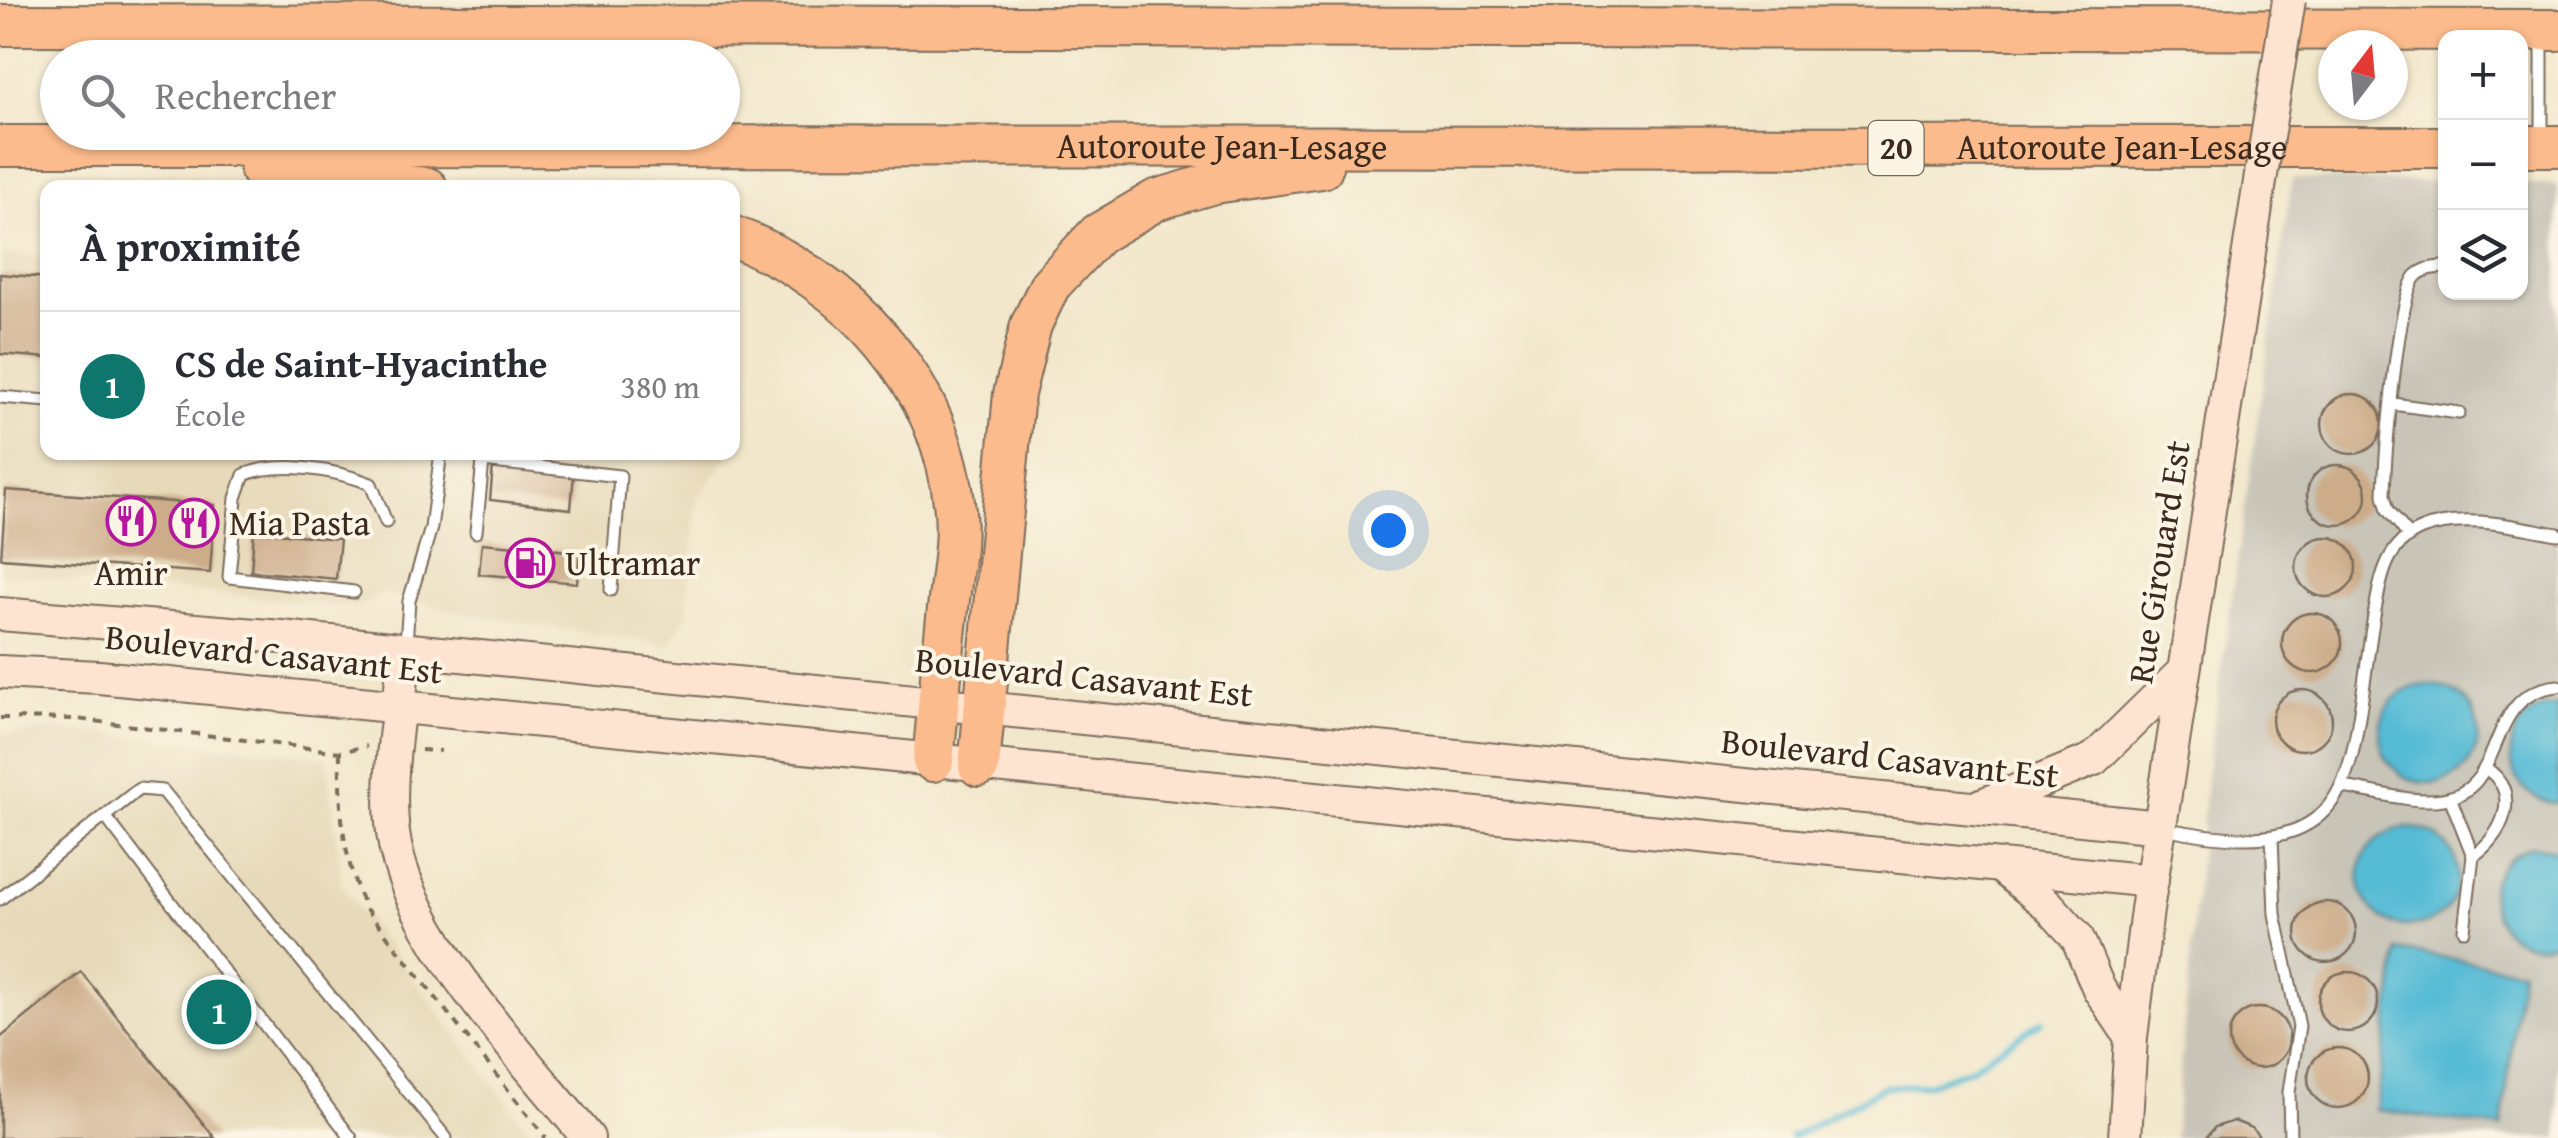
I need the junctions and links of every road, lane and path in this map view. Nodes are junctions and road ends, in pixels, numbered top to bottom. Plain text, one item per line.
1 (828, 0) edge
2 (1725, 0) edge
3 (2289, 0) edge
4 (0, 25) edge
5 (708, 26) junction
6 (1841, 27) junction
7 (2550, 30) edge
8 (0, 146) edge
9 (40, 146) edge
10 (2540, 146) edge
11 (740, 147) edge
12 (2438, 147) edge
13 (1460, 148) junction
14 (88, 150) edge
15 (356, 180) edge
16 (740, 240) edge
17 (2438, 268) edge
18 (0, 397) edge
19 (40, 400) edge
20 (2393, 404) junction
21 (2459, 414) dead end
22 (440, 460) edge
23 (386, 522) dead end
24 (476, 532) dead end
25 (2558, 534) edge
26 (2409, 536) junction
27 (611, 590) dead end
28 (354, 592) dead end
29 (0, 614) edge
30 (405, 650) junction
31 (0, 672) edge
32 (2182, 673) junction
33 (2558, 686) edge
34 (938, 703) junction
35 (984, 707) junction
36 (400, 708) junction
37 (0, 718) edge
38 (363, 746) dead end
39 (933, 761) junction
40 (979, 766) junction
41 (2485, 768) junction
42 (2342, 787) junction
43 (2450, 797) junction
44 (1978, 806) junction
45 (105, 816) junction
46 (2160, 827) junction
47 (2272, 836) junction
48 (2472, 856) junction
49 (2000, 866) junction
50 (2152, 881) junction
51 (0, 899) edge
52 (2464, 930) dead end
53 (2131, 1037) junction
54 (351, 1138) edge
55 (446, 1138) edge
56 (588, 1138) edge
57 (2125, 1138) edge
58 (2290, 1138) edge

1 - 5 highway
2 - 6 highway
3 - 32 street, Rue Girouard Est, bridge
4 - 5 highway
5 - 6 highway
6 - 7 highway
7 - 10 lane
8 - 9 highway, Autoroute Jean-Lesage / 20
11 - 13 highway, Autoroute Jean-Lesage / 20
12 - 13 highway, Autoroute Jean-Lesage / 20
13 - 35 highway
14 - 15 highway
16 - 34 highway
17 - 20 lane
18 - 19 lane
20 - 21 lane
20 - 26 lane
22 - 30 lane
23 - 28 lane
24 - 27 lane
25 - 26 lane
26 - 42 lane
29 - 30 street, Boulevard Casavant Est
30 - 34 street, Boulevard Casavant Est
30 - 36 street
31 - 36 street, Boulevard Casavant Est
32 - 44 street
32 - 46 street, Rue Girouard Est
33 - 41 lane
34 - 35 street, Boulevard Casavant Est
34 - 39 highway
35 - 40 highway
35 - 44 street, Boulevard Casavant Est
36 - 39 street, Boulevard Casavant Est
36 - 56 street
37 - 38 path
39 - 40 street, Boulevard Casavant Est
40 - 49 street, Boulevard Casavant Est
41 - 43 lane
41 - 48 lane
42 - 43 lane
42 - 47 lane
43 - 48 lane
44 - 46 street, Boulevard Casavant Est
45 - 51 lane
45 - 54 lane
45 - 55 lane
46 - 47 lane
46 - 50 street, Rue Girouard Est
47 - 58 lane
48 - 52 lane
49 - 50 street, Boulevard Casavant Est
49 - 53 street
50 - 53 street, Rue Girouard Est
53 - 57 street, Rue Girouard Est

